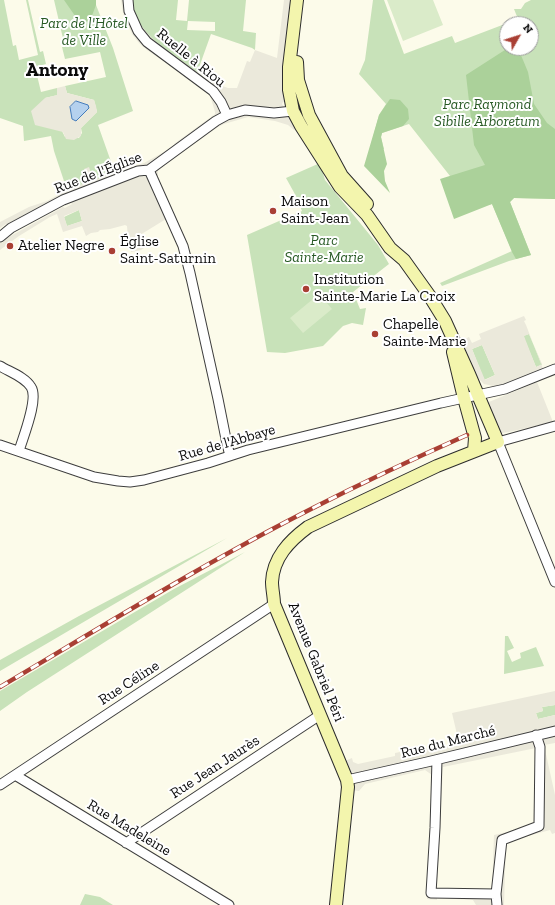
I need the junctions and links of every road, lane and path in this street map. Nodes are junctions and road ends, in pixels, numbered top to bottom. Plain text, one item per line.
1 (128, 0) edge
2 (297, 0) edge
3 (304, 0) edge
4 (293, 111) junction
5 (227, 115) junction
6 (309, 115) junction
7 (149, 170) junction
8 (0, 236) edge
9 (404, 260) junction
10 (448, 329) junction
11 (0, 366) edge
12 (555, 370) edge
13 (478, 395) junction
14 (464, 398) junction
15 (555, 426) edge
16 (498, 442) junction
17 (0, 445) edge
18 (19, 451) junction
19 (474, 452) junction
20 (230, 456) junction
21 (555, 582) edge
22 (274, 604) junction
23 (320, 715) junction
24 (555, 731) edge
25 (536, 735) junction
26 (437, 760) junction
27 (15, 775) junction
28 (347, 780) junction
29 (0, 785) edge
30 (126, 843) junction
31 (496, 894) junction
32 (228, 905) edge
33 (336, 905) edge
34 (497, 905) edge

1 - 5 street, Ruelle à Riou
2 - 4 main road
3 - 6 main road
4 - 5 street, Rue de l'Église
4 - 6 main road
4 - 9 main road
5 - 7 street, Rue de l'Église
6 - 9 main road
7 - 8 street, Rue de l'Église
7 - 20 street
9 - 10 main road
10 - 13 main road
10 - 14 main road
11 - 18 street
12 - 13 street, Rue de l'Abbaye
13 - 14 street, Rue de l'Abbaye
13 - 16 main road
14 - 19 main road
14 - 20 street, Rue de l'Abbaye
15 - 16 street
16 - 19 main road, Avenue Gabriel Péri
16 - 21 street
17 - 18 street, Rue de l'Abbaye
18 - 20 street, Rue de l'Abbaye
19 - 22 main road, Avenue Gabriel Péri
22 - 23 main road, Avenue Gabriel Péri
22 - 27 street, Rue Céline
23 - 28 main road, Avenue Gabriel Péri
23 - 30 street, Rue Jean Jaurès
24 - 25 street, Rue du Marché
25 - 26 street, Rue du Marché
25 - 31 street
26 - 28 street, Rue du Marché
26 - 31 street
27 - 29 street, Rue Céline
27 - 30 street, Rue Madeleine
28 - 33 main road, Avenue Gabriel Péri
30 - 32 street, Rue Madeleine
31 - 34 street

